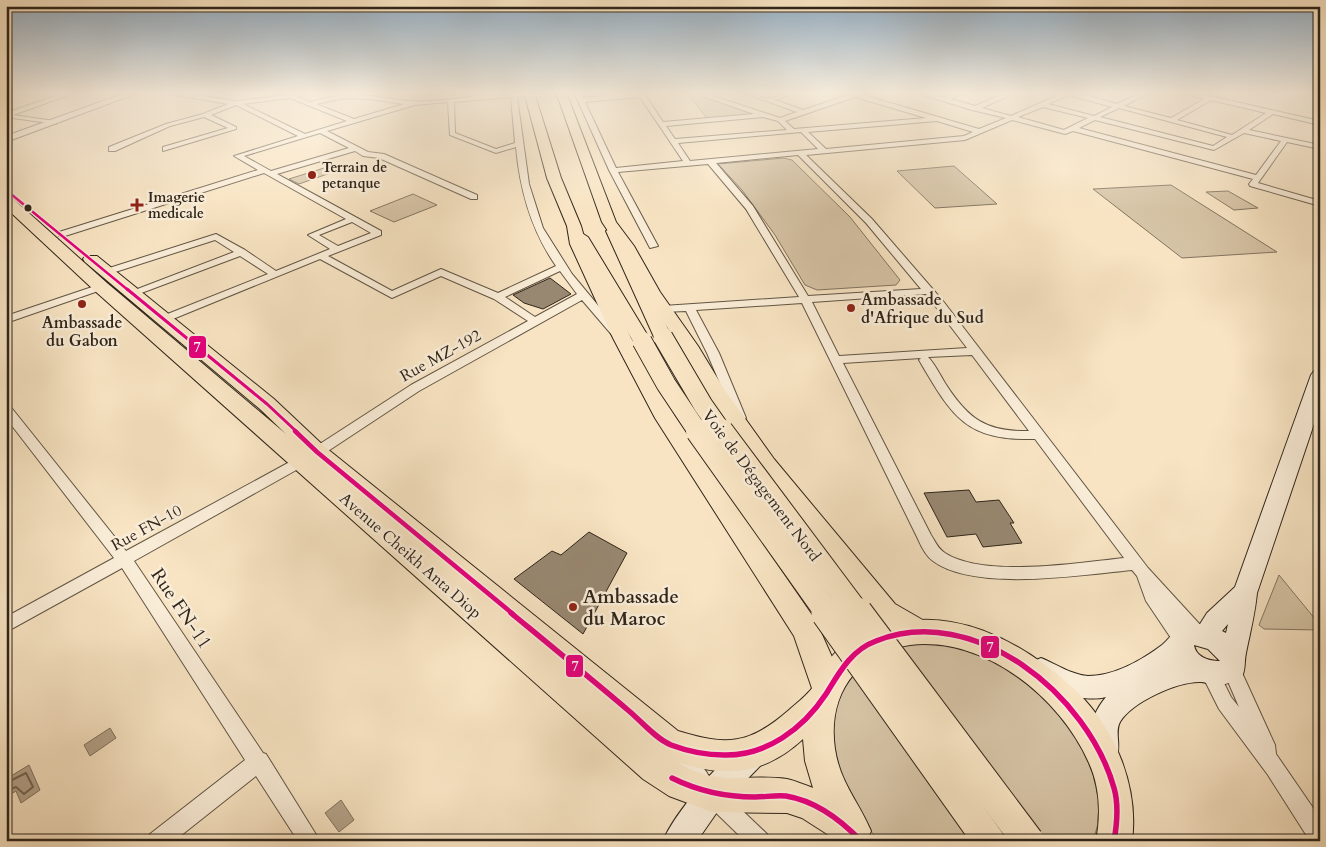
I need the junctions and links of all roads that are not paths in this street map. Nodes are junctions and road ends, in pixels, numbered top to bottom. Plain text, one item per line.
1 (803, 131) edge
2 (27, 132) edge
3 (153, 132) edge
4 (225, 132) edge
5 (295, 132) edge
6 (319, 132) edge
7 (322, 132) edge
8 (452, 132) edge
9 (517, 132) edge
10 (540, 132) edge
11 (577, 132) edge
12 (595, 132) edge
13 (666, 132) edge
14 (794, 132) joint
15 (798, 132) edge
16 (981, 132) edge
17 (1077, 132) edge
18 (1149, 132) edge
19 (1212, 132) edge
20 (1242, 132) edge
21 (1245, 132) edge
22 (304, 136) junction
23 (1233, 137) junction
24 (6, 138) edge
25 (1284, 140) junction
26 (674, 141) junction
27 (518, 144) junction
28 (1214, 148) junction
29 (1320, 148) edge
30 (112, 149) dead end
31 (166, 149) dead end
32 (355, 149) junction
33 (824, 151) junction
34 (802, 154) junction
35 (1196, 160) junction
36 (711, 162) junction
37 (688, 163) junction
38 (613, 170) junction
39 (267, 172) junction
40 (1256, 177) junction
41 (6, 190) edge
42 (474, 197) dead end
43 (6, 200) edge
44 (1320, 204) edge
45 (352, 219) junction
46 (610, 222) junction
47 (62, 234) junction
48 (653, 246) dead end
49 (337, 250) junction
50 (242, 252) junction
51 (321, 256) junction
52 (562, 268) junction
53 (276, 274) junction
54 (104, 279) junction
55 (929, 291) junction
56 (132, 293) junction
57 (583, 295) junction
58 (498, 297) junction
59 (805, 299) junction
60 (690, 307) junction
61 (664, 309) junction
62 (164, 319) junction
63 (6, 320) edge
64 (534, 321) junction
65 (642, 339) junction
66 (975, 350) junction
67 (836, 360) junction
68 (926, 360) dead end
69 (1320, 374) edge
70 (6, 410) edge
71 (1039, 435) junction
72 (751, 444) junction
73 (310, 457) junction
74 (124, 559) junction
75 (1140, 567) junction
76 (1245, 593) junction
77 (6, 625) edge
78 (918, 632) junction
79 (1191, 638) junction
80 (1018, 661) junction
81 (1219, 668) junction
82 (825, 694) junction
83 (669, 744) junction
84 (751, 754) junction
85 (259, 761) junction
86 (1110, 774) junction
87 (712, 795) junction
88 (858, 836) edge
89 (1320, 837) edge
90 (157, 841) edge
91 (310, 841) edge
92 (678, 841) edge
93 (760, 841) edge
94 (989, 841) edge
95 (1028, 841) edge
96 (1114, 841) edge

1 - 33 street
2 - 24 street
3 - 30 street
4 - 31 street
5 - 22 street
6 - 22 street
7 - 32 street
8 - 27 street
9 - 27 street
10 - 65 main road
11 - 46 main road, Voie de Dégagement Nord
12 - 38 street
13 - 26 street
14 - 15 street
14 - 26 street
16 - 33 street
17 - 35 street
18 - 28 street
19 - 23 street
20 - 23 street
21 - 25 street
22 - 39 street
23 - 28 street
25 - 29 street
25 - 40 street
26 - 37 street
27 - 52 street
28 - 35 street
32 - 39 street
32 - 42 street
33 - 34 street
34 - 36 street
34 - 55 street
35 - 40 street
36 - 37 street
36 - 59 street
37 - 38 street
38 - 48 street
39 - 45 street
39 - 47 street
40 - 44 street
41 - 47 main road, Avenue Cheikh Anta Diop
43 - 54 main road, Avenue Cheikh Anta Diop
45 - 49 street
45 - 49 street
46 - 61 main road
46 - 65 main road, Voie de Dégagement Nord
47 - 54 main road, Avenue Cheikh Anta Diop
49 - 51 street
50 - 53 street
50 - 54 street
50 - 56 street
51 - 53 street
51 - 58 street
52 - 57 street
52 - 58 street
53 - 62 street
54 - 56 main road, Avenue Cheikh Anta Diop
54 - 63 street
54 - 73 main road, Avenue Cheikh Anta Diop
55 - 59 street
55 - 66 street
56 - 62 main road, Avenue Cheikh Anta Diop
57 - 64 street, Rue MZ-192
57 - 65 street
58 - 64 street
59 - 60 street
59 - 67 street
60 - 61 street
60 - 72 street
61 - 72 main road
62 - 73 main road, Avenue Cheikh Anta Diop
64 - 73 street, Rue MZ-192
65 - 82 main road
65 - 94 main road, Voie de Dégagement Nord, bridge
65 - 95 main road, Voie de Dégagement Nord, bridge
66 - 67 street
66 - 71 street
67 - 75 street
68 - 71 street
69 - 76 main road
70 - 74 street, Rue FN-11
71 - 75 street
72 - 78 main road
73 - 74 street, Rue FN-10
73 - 83 main road, Avenue Cheikh Anta Diop
73 - 87 main road, Avenue Cheikh Anta Diop
74 - 77 street, Rue FN-10
74 - 85 street, Rue FN-11
75 - 79 street
76 - 79 main road
76 - 81 main road
78 - 80 main road
78 - 82 main road
79 - 80 main road
79 - 81 main road
79 - 81 main road
80 - 86 main road
81 - 86 main road
81 - 89 street
82 - 84 main road, Avenue Cheikh Anta Diop
82 - 88 main road
83 - 84 main road, Avenue Cheikh Anta Diop
83 - 87 street
84 - 87 main road
85 - 90 street
85 - 91 street, Rue FN-11
86 - 96 main road
87 - 88 main road, Avenue Cheikh Anta Diop
87 - 92 main road
87 - 93 street

